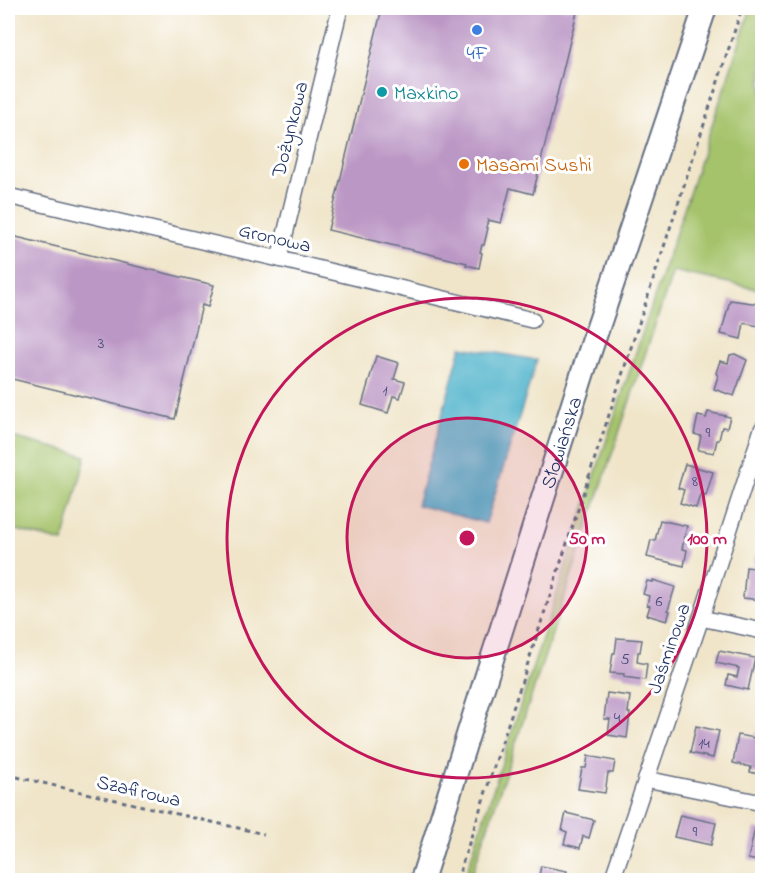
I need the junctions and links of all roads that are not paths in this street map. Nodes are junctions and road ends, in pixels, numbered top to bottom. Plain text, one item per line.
1 (340, 8) edge
2 (705, 8) edge
3 (8, 196) edge
4 (279, 260) junction
5 (532, 320) dead end
6 (762, 429) edge
7 (759, 454) edge
8 (701, 618) junction
9 (762, 631) edge
10 (646, 779) junction
11 (762, 803) edge
12 (422, 880) edge
13 (612, 880) edge

1 - 4 street, Dożynkowa
2 - 12 main road, Słowiańska
3 - 4 street, Gronowa
4 - 5 street, Gronowa
6 - 7 street, Jaśminowa
7 - 8 street, Jaśminowa
8 - 9 street
8 - 10 street, Jaśminowa
10 - 11 street
10 - 13 street, Jaśminowa

